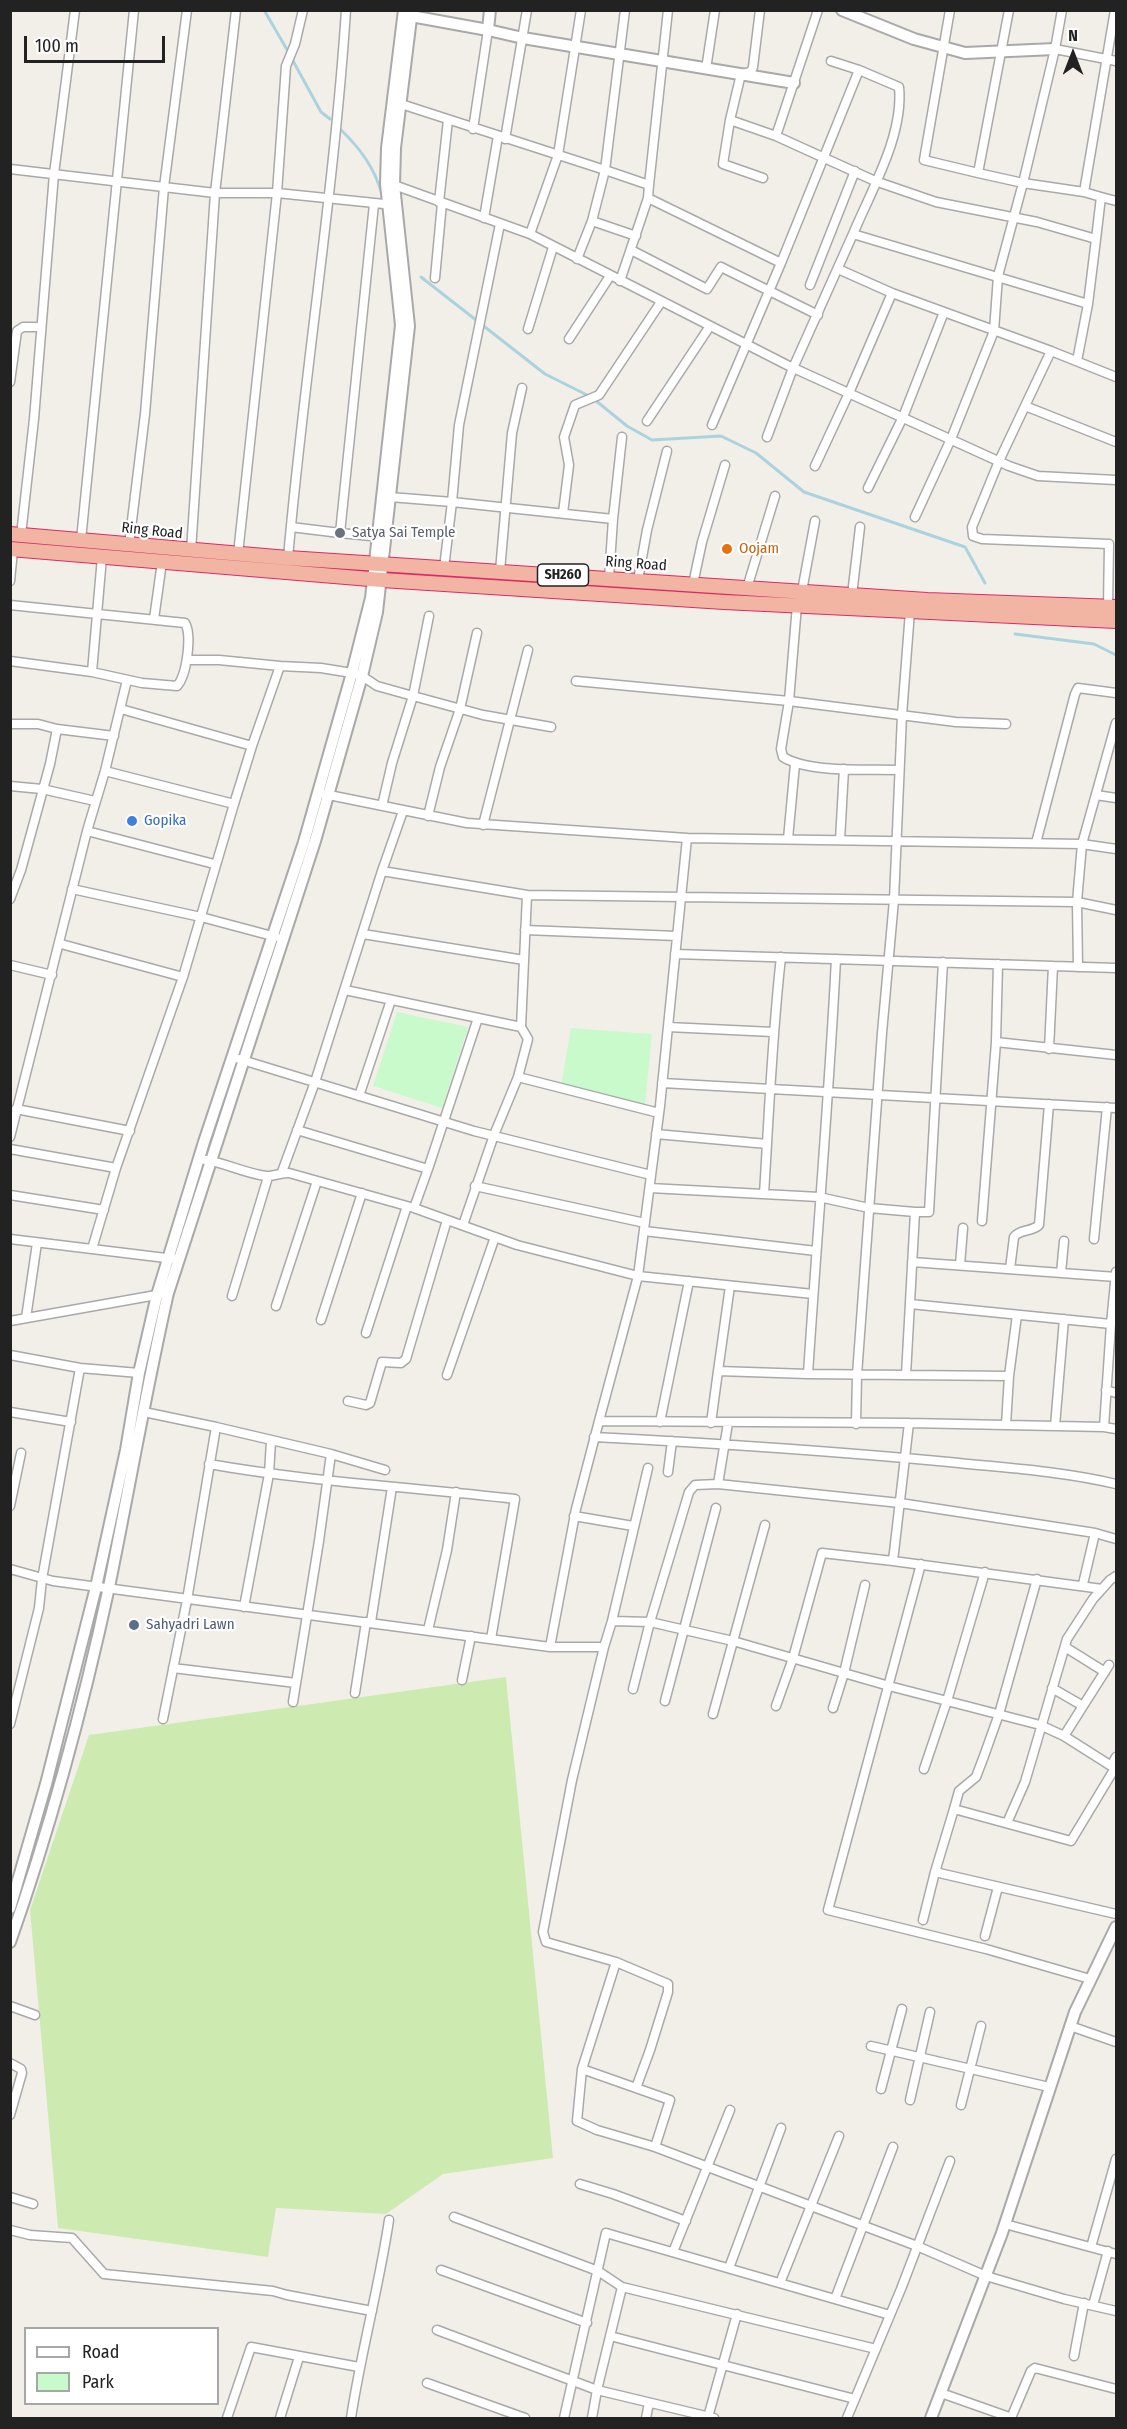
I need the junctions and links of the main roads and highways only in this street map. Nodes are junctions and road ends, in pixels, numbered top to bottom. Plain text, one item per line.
1 (16, 534) edge
2 (12, 549) edge
3 (891, 604) junction
4 (1112, 608) edge
5 (1116, 621) edge

1 - 3 highway, Ring Road / SH260
2 - 3 highway, Ring Road / SH260
3 - 4 highway, Ring Road / SH260
3 - 5 highway, Ring Road / SH260

